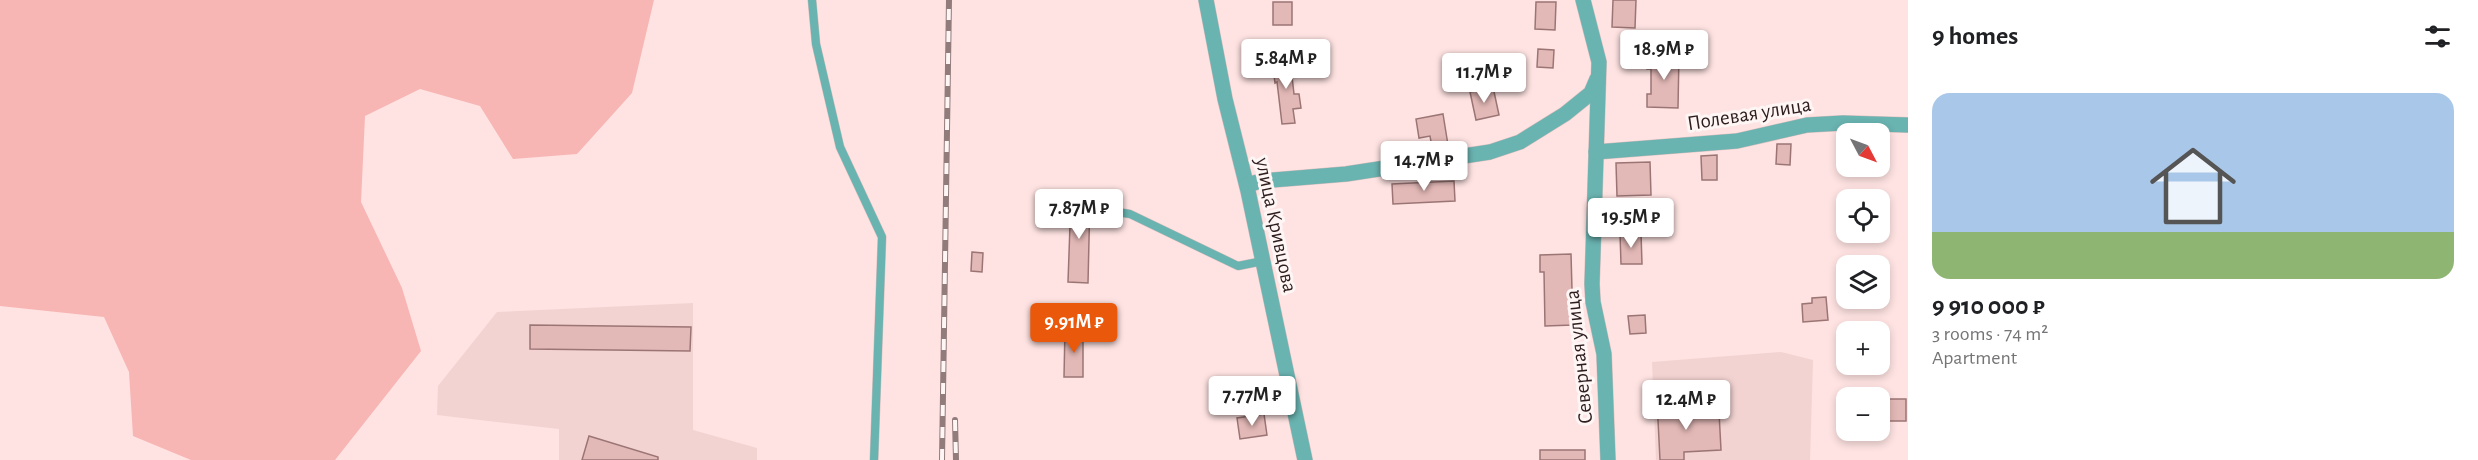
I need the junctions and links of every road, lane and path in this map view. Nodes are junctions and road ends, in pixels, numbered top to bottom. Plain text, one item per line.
1 (812, 0) edge
2 (1206, 0) edge
3 (1583, 0) edge
4 (1599, 73) junction
5 (1908, 124) edge
6 (1596, 152) junction
7 (1247, 185) junction
8 (1105, 210) dead end
9 (1263, 261) junction
10 (874, 460) edge
11 (1305, 460) edge
12 (1608, 460) edge

1 - 10 lane
2 - 7 street, улица Кривцова
3 - 4 street, Северная улица
4 - 6 street, Северная улица
4 - 7 street
5 - 6 street, Полевая улица
6 - 12 street, Северная улица
7 - 9 street, улица Кривцова
8 - 9 lane
9 - 11 street, улица Кривцова

